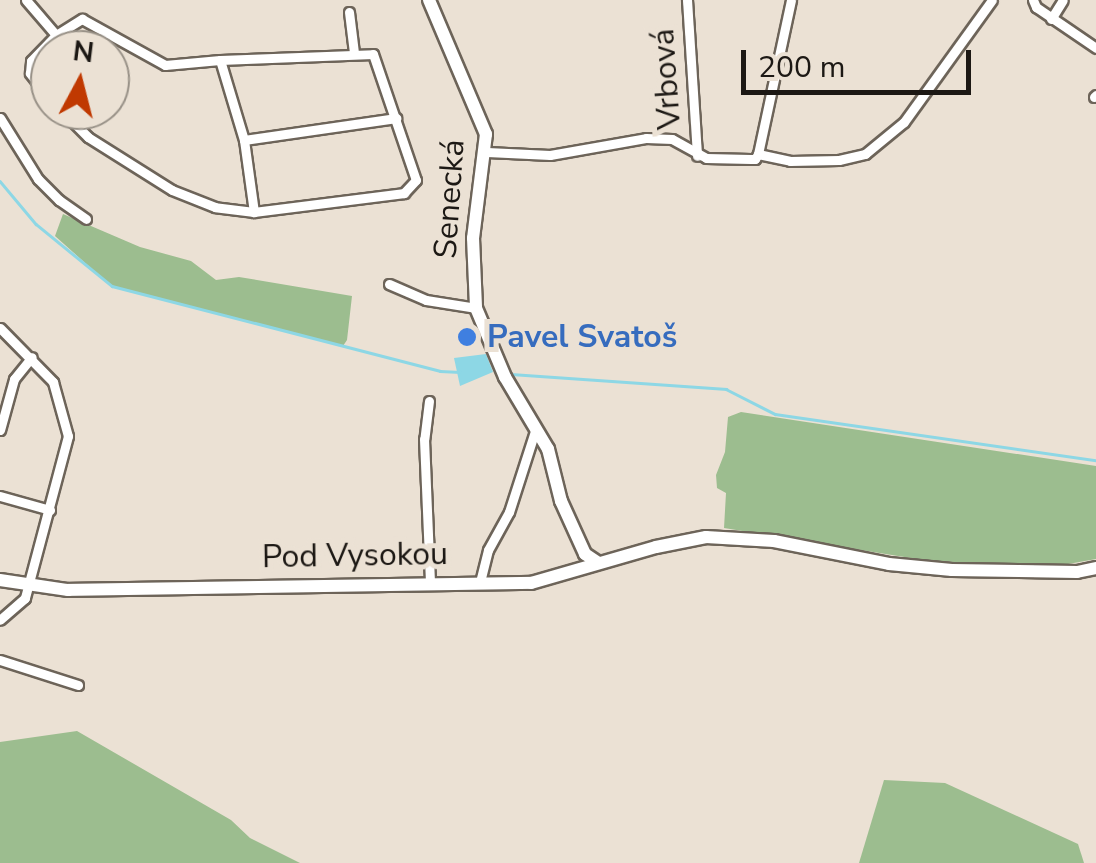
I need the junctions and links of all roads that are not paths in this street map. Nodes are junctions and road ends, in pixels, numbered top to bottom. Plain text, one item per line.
1 (26, 0) edge
2 (429, 0) edge
3 (687, 0) edge
4 (791, 0) edge
5 (992, 0) edge
6 (1033, 0) edge
7 (1063, 0) edge
8 (349, 12) dead end
9 (1051, 19) junction
10 (52, 30) edge
11 (64, 30) edge
12 (101, 30) edge
13 (130, 46) edge
14 (1096, 48) edge
15 (354, 52) junction
16 (220, 60) junction
17 (0, 118) edge
18 (396, 118) junction
19 (83, 130) edge
20 (244, 140) junction
21 (487, 152) junction
22 (758, 154) junction
23 (697, 156) junction
24 (254, 212) junction
25 (86, 219) dead end
26 (389, 284) dead end
27 (476, 308) junction
28 (0, 328) edge
29 (32, 357) junction
30 (428, 401) dead end
31 (0, 430) edge
32 (535, 431) junction
33 (0, 496) edge
34 (50, 510) junction
35 (597, 562) junction
36 (1096, 568) edge
37 (0, 580) edge
38 (430, 582) junction
39 (480, 582) junction
40 (29, 585) junction
41 (0, 620) edge
42 (0, 660) edge
43 (78, 686) dead end

1 - 10 street
2 - 21 street, Senecká
3 - 23 street, Vrbová
4 - 22 street
5 - 22 street
6 - 9 street
7 - 9 street
8 - 15 street
9 - 14 street
11 - 12 street
13 - 16 street
15 - 16 street
15 - 18 street
16 - 20 street
17 - 25 street
18 - 20 street
18 - 24 street
19 - 24 street
20 - 24 street
21 - 23 street
21 - 27 street, Senecká
22 - 23 street
26 - 27 street
27 - 32 street, Senecká
28 - 29 street
29 - 31 street
29 - 34 street
30 - 38 street
32 - 35 street, Senecká
32 - 39 street
33 - 34 street
34 - 40 street
35 - 36 street, Pod Vysokou
35 - 39 street, Pod Vysokou
37 - 40 street, Pod Vysokou
38 - 39 street, Pod Vysokou
38 - 40 street, Pod Vysokou
40 - 41 street
42 - 43 street

